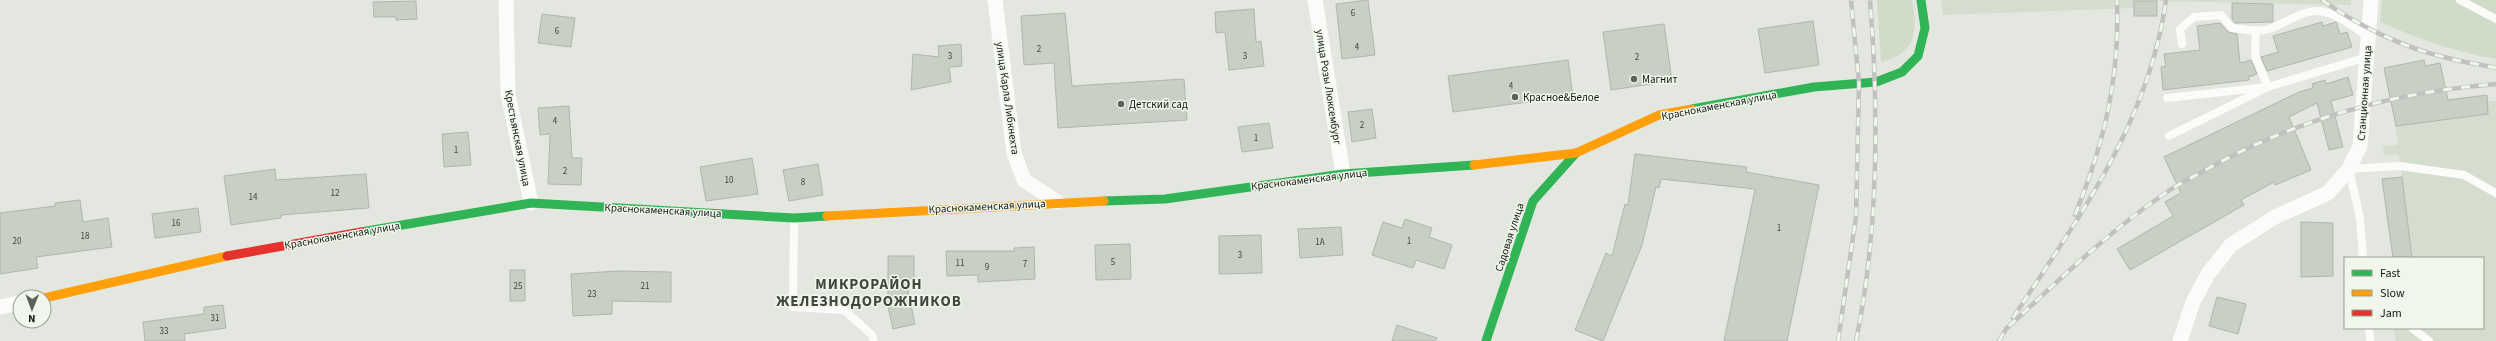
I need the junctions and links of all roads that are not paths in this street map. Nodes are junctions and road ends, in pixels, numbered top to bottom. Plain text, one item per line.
1 (506, 0) edge
2 (995, 0) edge
3 (1315, 0) edge
4 (1920, 0) edge
5 (2371, 0) edge
6 (2460, 0) edge
7 (2496, 19) edge
8 (2256, 30) junction
9 (2368, 32) junction
10 (2182, 44) dead end
11 (2367, 57) junction
12 (2268, 87) junction
13 (2167, 98) dead end
14 (2169, 136) dead end
15 (1576, 153) junction
16 (2349, 169) junction
17 (1343, 174) junction
18 (2496, 193) edge
19 (1057, 202) junction
20 (531, 203) junction
21 (794, 218) junction
22 (2363, 257) edge
23 (52, 296) edge
24 (12, 305) edge
25 (0, 308) edge
26 (2369, 329) edge
27 (2413, 329) edge
28 (874, 341) edge
29 (1486, 341) edge
30 (2180, 341) edge
31 (2370, 341) edge
32 (2428, 341) edge

1 - 20 street, Крестьянская улица
2 - 19 street, улица Карла Либкнехта
3 - 17 street, улица Розы Люксембург
4 - 15 street, Краснокаменская улица
5 - 9 street, Станционная улица
6 - 7 lane
8 - 9 lane
8 - 10 lane
8 - 12 lane
9 - 11 street, Станционная улица
11 - 12 lane
11 - 16 street, Станционная улица
12 - 13 lane
12 - 14 lane
15 - 17 street, Краснокаменская улица
15 - 29 street, Садовая улица
16 - 18 lane
16 - 22 lane
16 - 30 street, Станционная улица
17 - 19 street, Краснокаменская улица
19 - 21 street, Краснокаменская улица
20 - 21 street, Краснокаменская улица
20 - 23 street, Краснокаменская улица
21 - 28 lane
24 - 25 street
26 - 31 lane
27 - 32 lane

